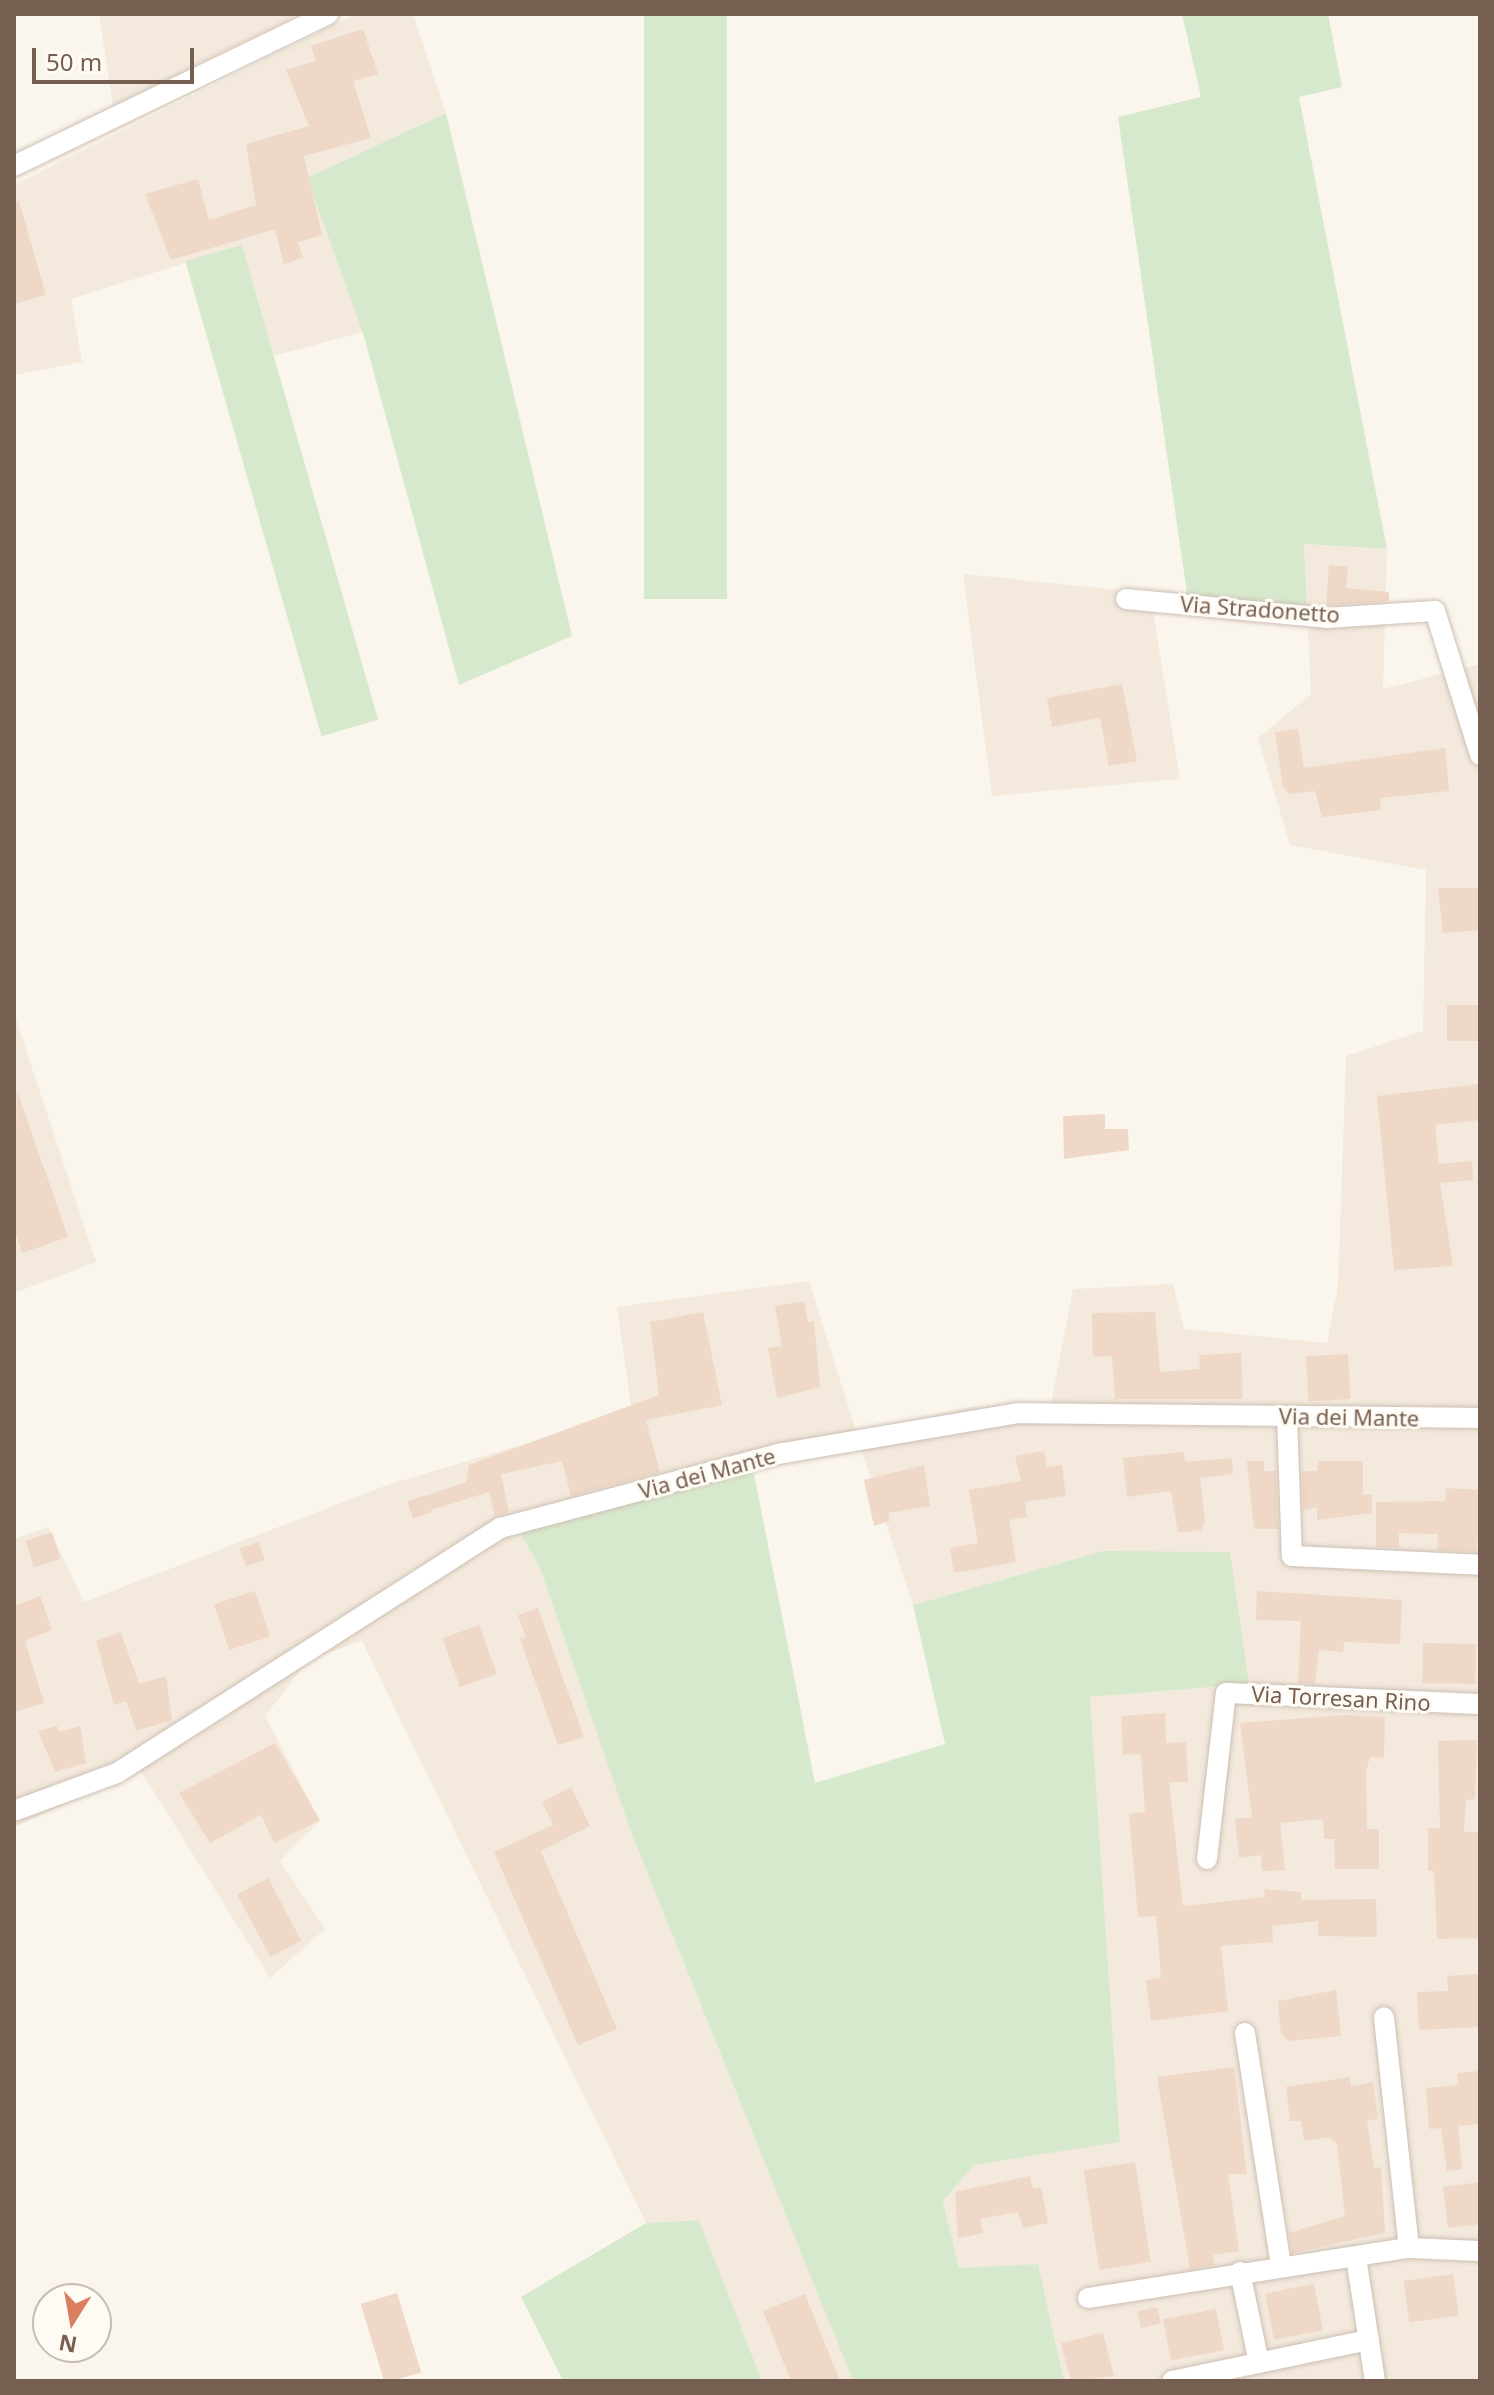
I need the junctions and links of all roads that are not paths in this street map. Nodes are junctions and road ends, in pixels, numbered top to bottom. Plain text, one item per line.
1 (328, 14) edge
2 (14, 166) edge
3 (1126, 599) dead end
4 (1480, 755) edge
5 (1287, 1416) junction
6 (1480, 1418) edge
7 (1480, 1565) edge
8 (1480, 1704) edge
9 (14, 1811) edge
10 (1207, 1859) dead end
11 (1384, 2017) dead end
12 (1245, 2033) dead end
13 (1409, 2248) junction
14 (1480, 2251) edge
15 (1356, 2257) junction
16 (1281, 2265) junction
17 (1240, 2272) junction
18 (1088, 2298) dead end
19 (1369, 2340) junction
20 (1259, 2363) junction
21 (1172, 2381) edge
22 (1375, 2381) edge

1 - 2 street
3 - 4 street, Via Stradonetto
5 - 6 street, Via dei Mante
5 - 7 street
5 - 9 street, Via dei Mante
8 - 10 street, Via Torresan Rino
11 - 13 street
12 - 16 street
13 - 14 street
13 - 15 street
15 - 16 street
15 - 19 street
16 - 17 street
17 - 18 street
17 - 20 street
19 - 20 street
19 - 22 street
20 - 21 street

